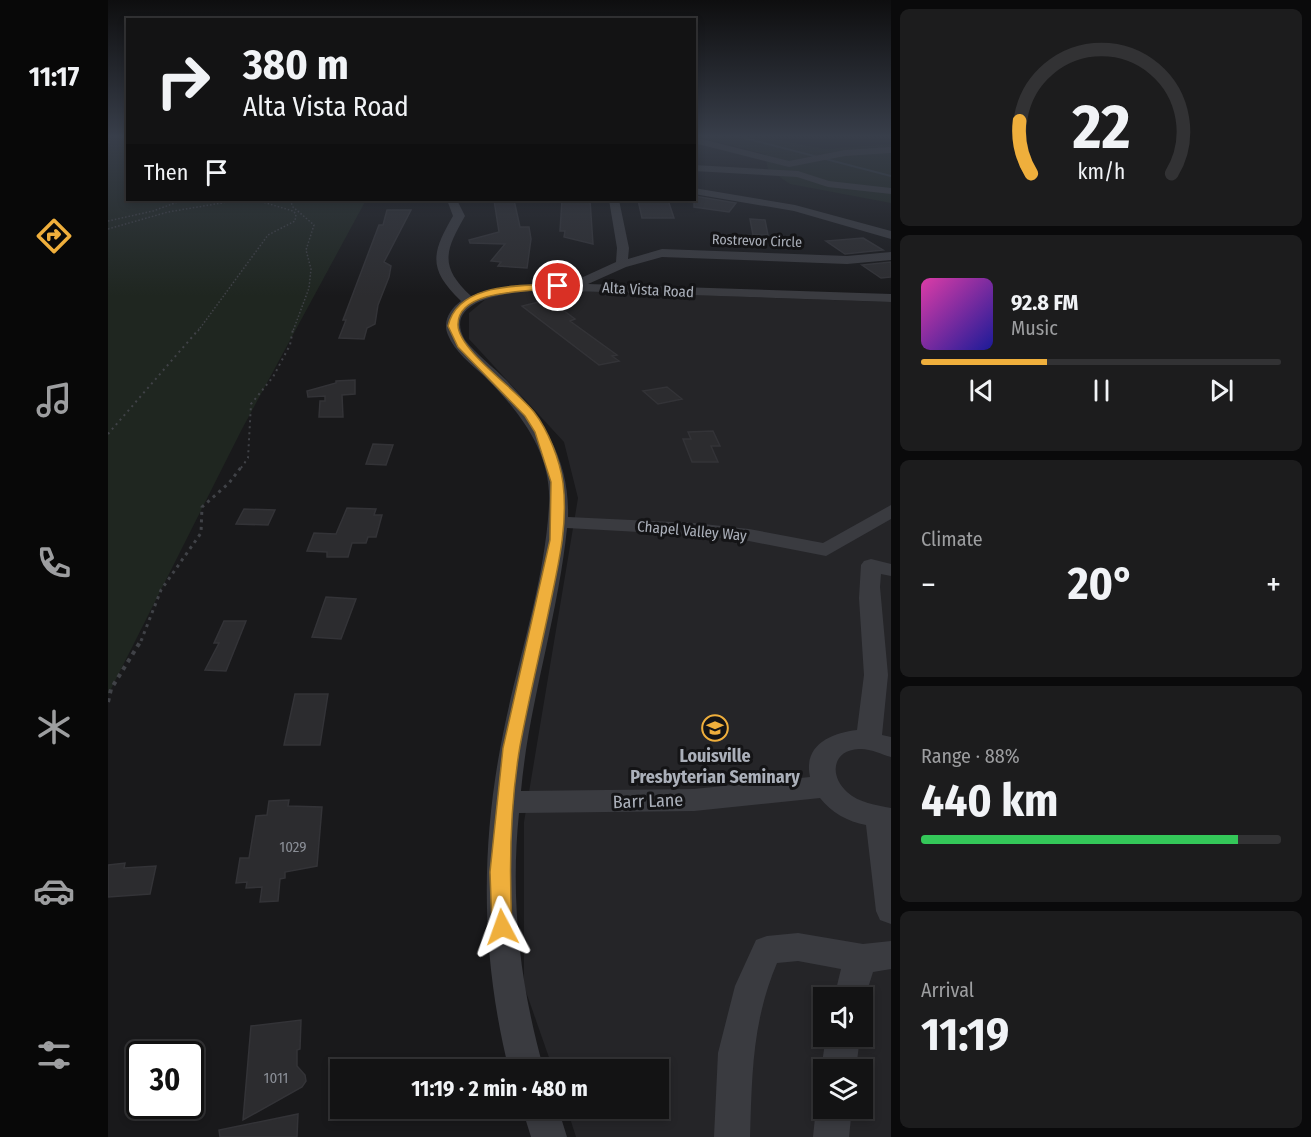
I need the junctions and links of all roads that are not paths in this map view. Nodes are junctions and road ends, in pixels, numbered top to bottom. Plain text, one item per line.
1 (874, 189) edge
2 (696, 191) edge
3 (891, 191) edge
4 (452, 201) edge
5 (614, 201) edge
6 (891, 235) edge
7 (891, 256) edge
8 (622, 264) junction
9 (573, 286) junction
10 (891, 298) edge
11 (469, 301) junction
12 (891, 511) edge
13 (556, 522) junction
14 (881, 567) edge
15 (879, 744) edge
16 (826, 787) junction
17 (506, 801) junction
18 (885, 819) edge
19 (891, 911) edge
20 (877, 957) edge
21 (852, 987) edge
22 (525, 1059) edge
23 (543, 1119) edge
24 (833, 1119) edge
25 (549, 1137) edge
26 (732, 1137) edge
27 (831, 1137) edge

1 - 3 street
2 - 6 street
4 - 11 street
5 - 8 street
7 - 8 street, Rostrevor Circle
8 - 9 street, Rostrevor Circle
9 - 10 street, Alta Vista Road
9 - 11 street, Alta Vista Road
11 - 13 street
12 - 13 street, Chapel Valley Way
13 - 17 street
14 - 15 street
15 - 16 street
16 - 17 street, Barr Lane
16 - 18 street
17 - 22 street
18 - 19 street
20 - 21 street
20 - 26 street
23 - 25 street
24 - 27 street

